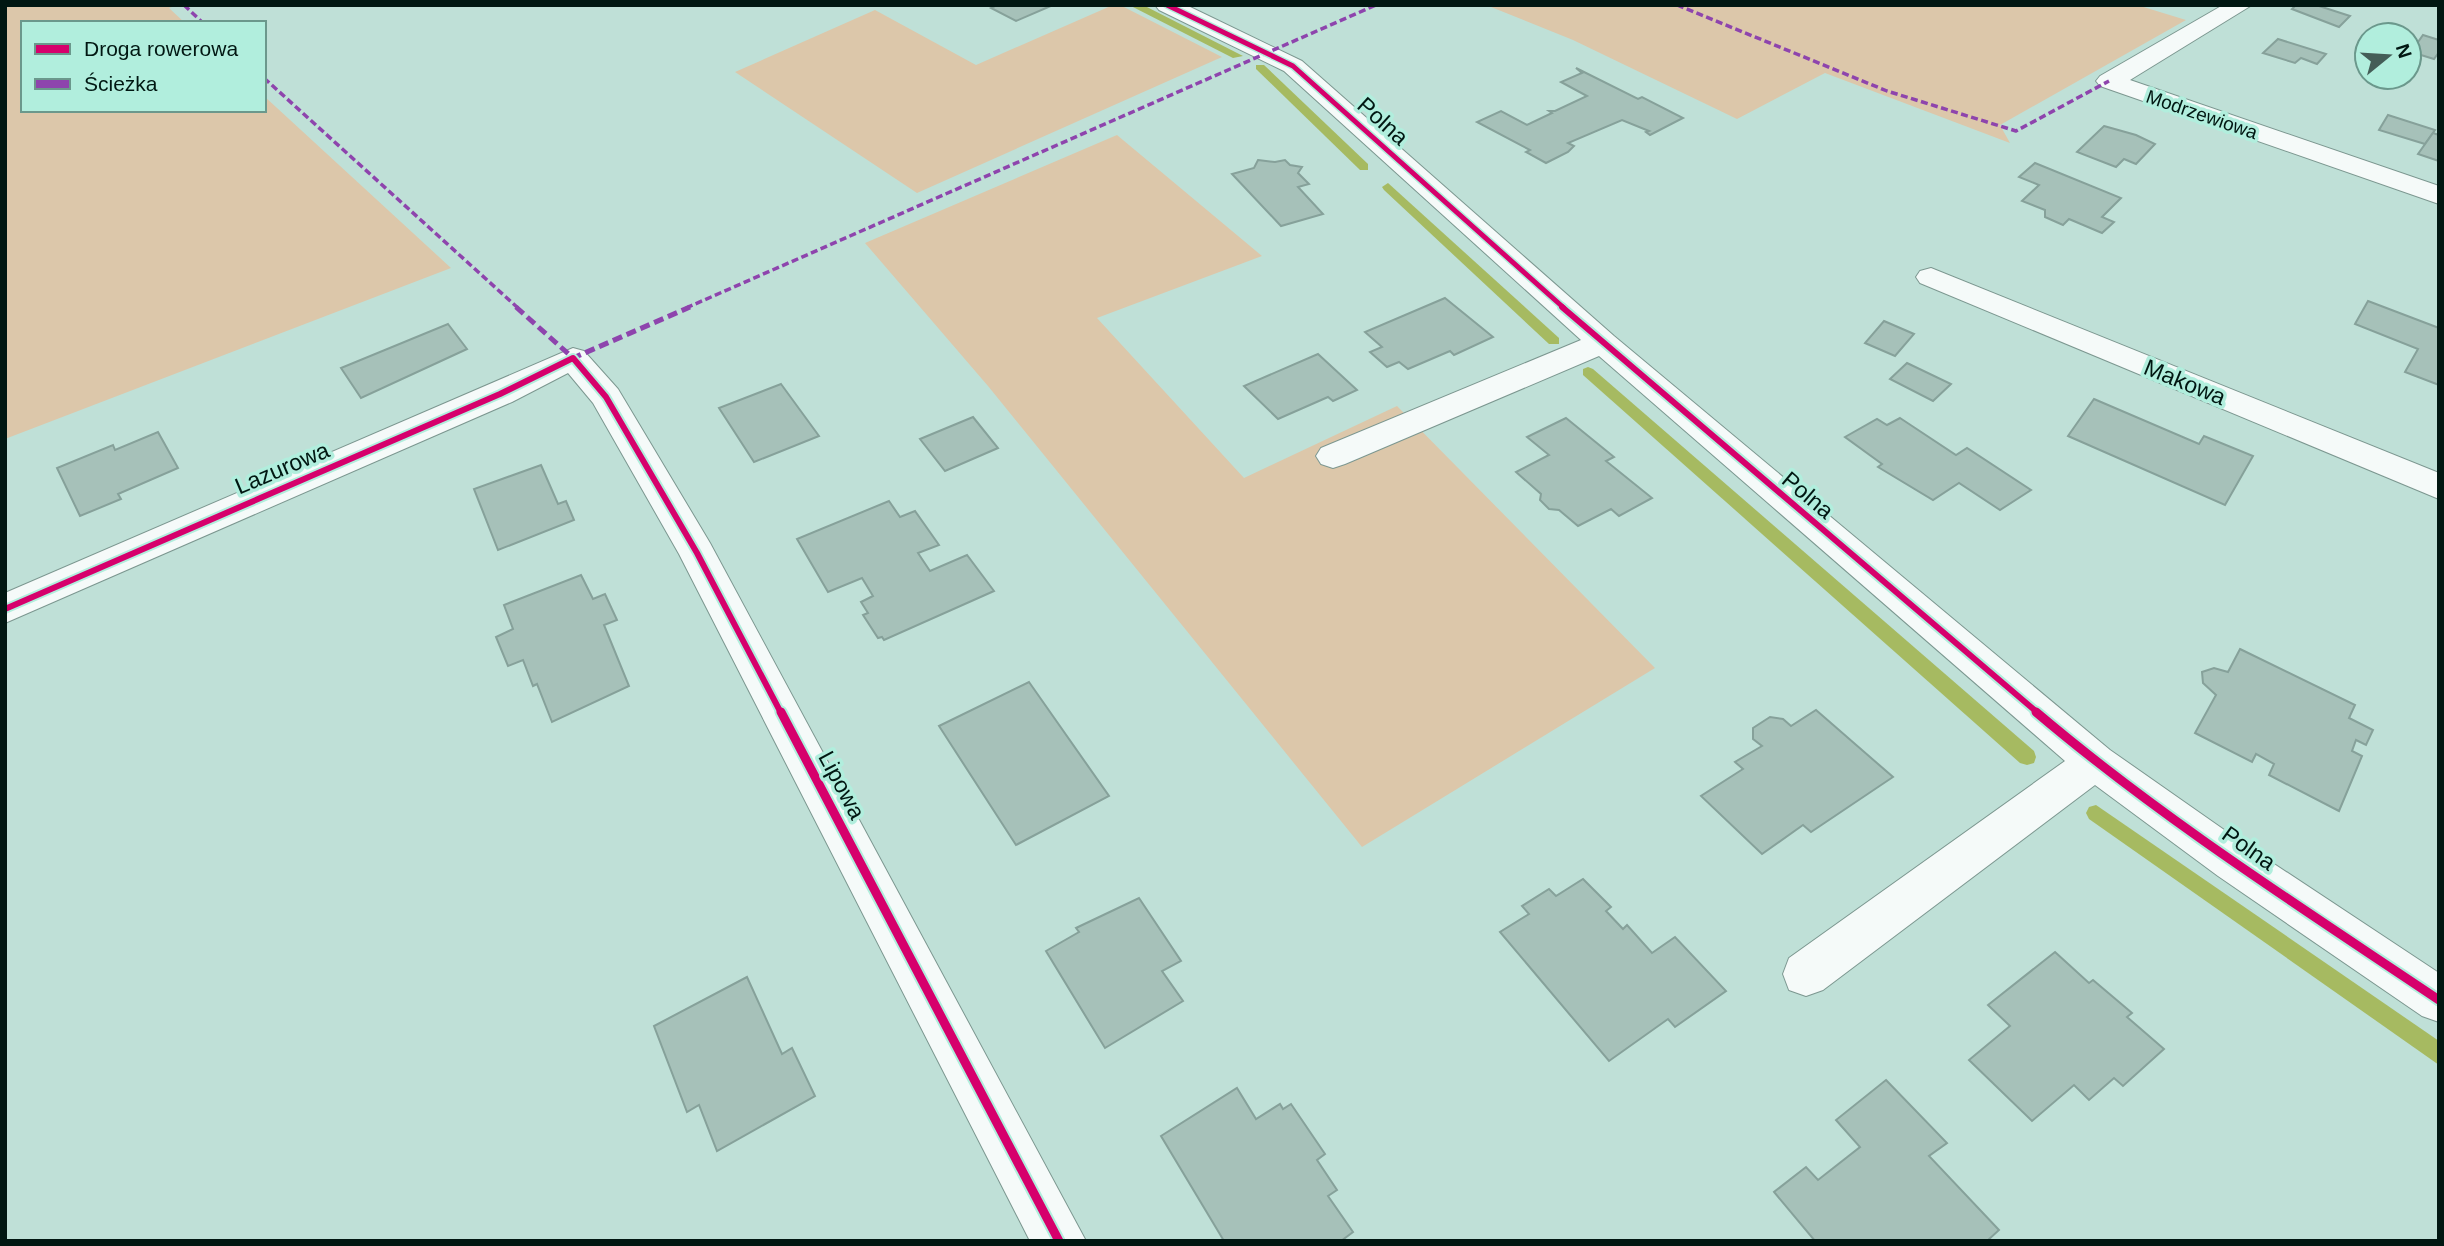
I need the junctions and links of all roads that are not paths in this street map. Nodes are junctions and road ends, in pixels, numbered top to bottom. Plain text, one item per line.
1 (1167, 5) edge
2 (2240, 5) edge
3 (2439, 196) edge
4 (1931, 277) dead end
5 (1603, 343) junction
6 (573, 358) joint
7 (1333, 456) dead end
8 (2439, 487) edge
9 (5, 609) edge
10 (2095, 762) junction
11 (1806, 974) dead end
12 (2439, 1000) edge
13 (1059, 1241) edge

1 - 5 street, Polna
2 - 3 street, Modrzewiowa
4 - 8 street, Makowa
5 - 7 street
5 - 10 street, Polna
6 - 9 street, Lazurowa
6 - 13 street, Lipowa
10 - 11 street
10 - 12 street, Polna

